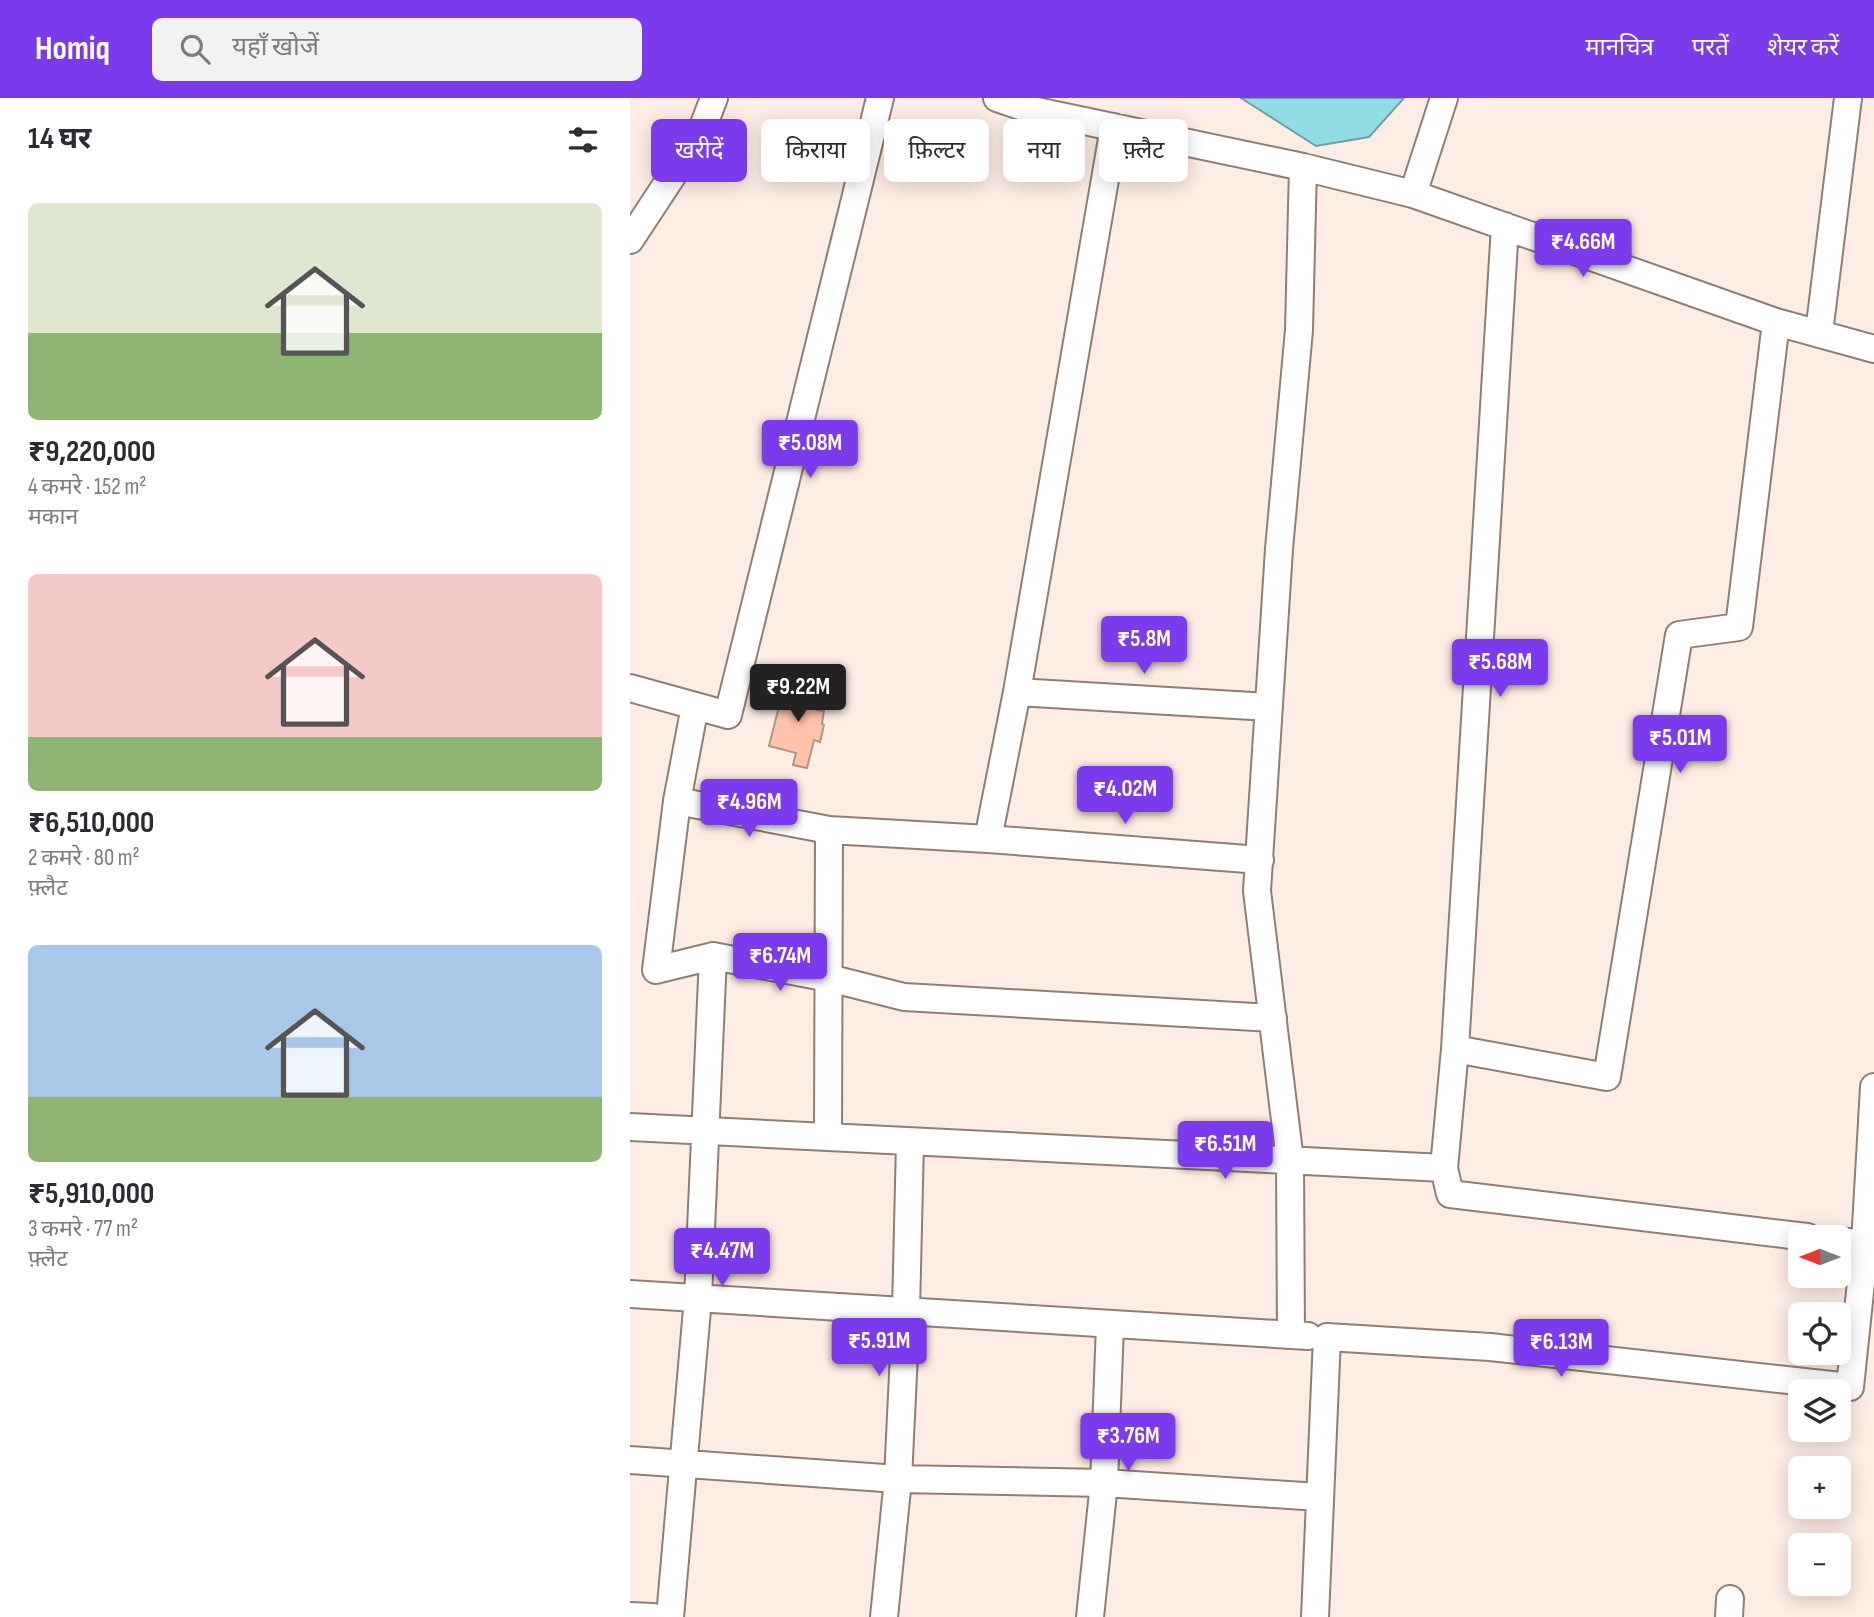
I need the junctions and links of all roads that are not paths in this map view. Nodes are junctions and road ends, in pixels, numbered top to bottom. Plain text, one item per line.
1 (714, 98) edge
2 (880, 98) edge
3 (997, 98) edge
4 (1444, 98) edge
5 (1848, 98) edge
6 (1099, 124) edge
7 (1188, 143) edge
8 (1303, 167) junction
9 (1105, 182) edge
10 (1413, 194) junction
11 (1505, 226) junction
12 (630, 240) edge
13 (1776, 322) junction
14 (1819, 333) junction
15 (1874, 349) edge
16 (630, 688) edge
17 (1017, 692) junction
18 (695, 706) junction
19 (1269, 707) junction
20 (677, 801) junction
21 (829, 830) junction
22 (988, 839) junction
23 (1259, 860) junction
24 (713, 956) junction
25 (829, 978) junction
26 (1273, 1018) junction
27 (1455, 1049) junction
28 (1874, 1087) edge
29 (630, 1127) edge
30 (705, 1131) junction
31 (828, 1137) junction
32 (910, 1142) junction
33 (1290, 1161) junction
34 (1444, 1168) junction
35 (1788, 1235) edge
36 (1852, 1243) edge
37 (1851, 1288) edge
38 (630, 1294) edge
39 (698, 1297) junction
40 (906, 1311) junction
41 (1110, 1325) junction
42 (1292, 1335) junction
43 (1327, 1338) junction
44 (630, 1460) edge
45 (683, 1464) junction
46 (898, 1479) junction
47 (1104, 1483) junction
48 (1320, 1497) junction
49 (630, 1616) edge
50 (653, 1617) edge
51 (670, 1617) edge
52 (884, 1617) edge
53 (1090, 1617) edge
54 (1315, 1617) edge

1 - 12 street
2 - 18 street
3 - 6 street
4 - 10 street
5 - 14 street
7 - 8 street
8 - 10 street
8 - 19 street
9 - 17 street
10 - 11 street
11 - 13 street
11 - 27 street
13 - 14 street
13 - 27 street
14 - 15 street
16 - 18 street
17 - 19 street
17 - 22 street
18 - 20 street
19 - 23 street
20 - 21 street
20 - 24 street
21 - 22 street
21 - 25 street
22 - 23 street
23 - 26 street
24 - 25 street
24 - 30 street
25 - 26 street
25 - 31 street
26 - 33 street
27 - 34 street
28 - 36 street
29 - 30 street
30 - 31 street
30 - 39 street
31 - 32 street
32 - 33 street
32 - 40 street
33 - 34 street
33 - 42 street
34 - 35 street
37 - 43 street
38 - 39 street
39 - 40 street
39 - 45 street
40 - 41 street
40 - 46 street
41 - 42 street
41 - 47 street
42 - 43 street
43 - 48 street
44 - 45 street
45 - 46 street
45 - 51 street
46 - 47 street
46 - 52 street
47 - 48 street
47 - 53 street
48 - 54 street
49 - 50 street

